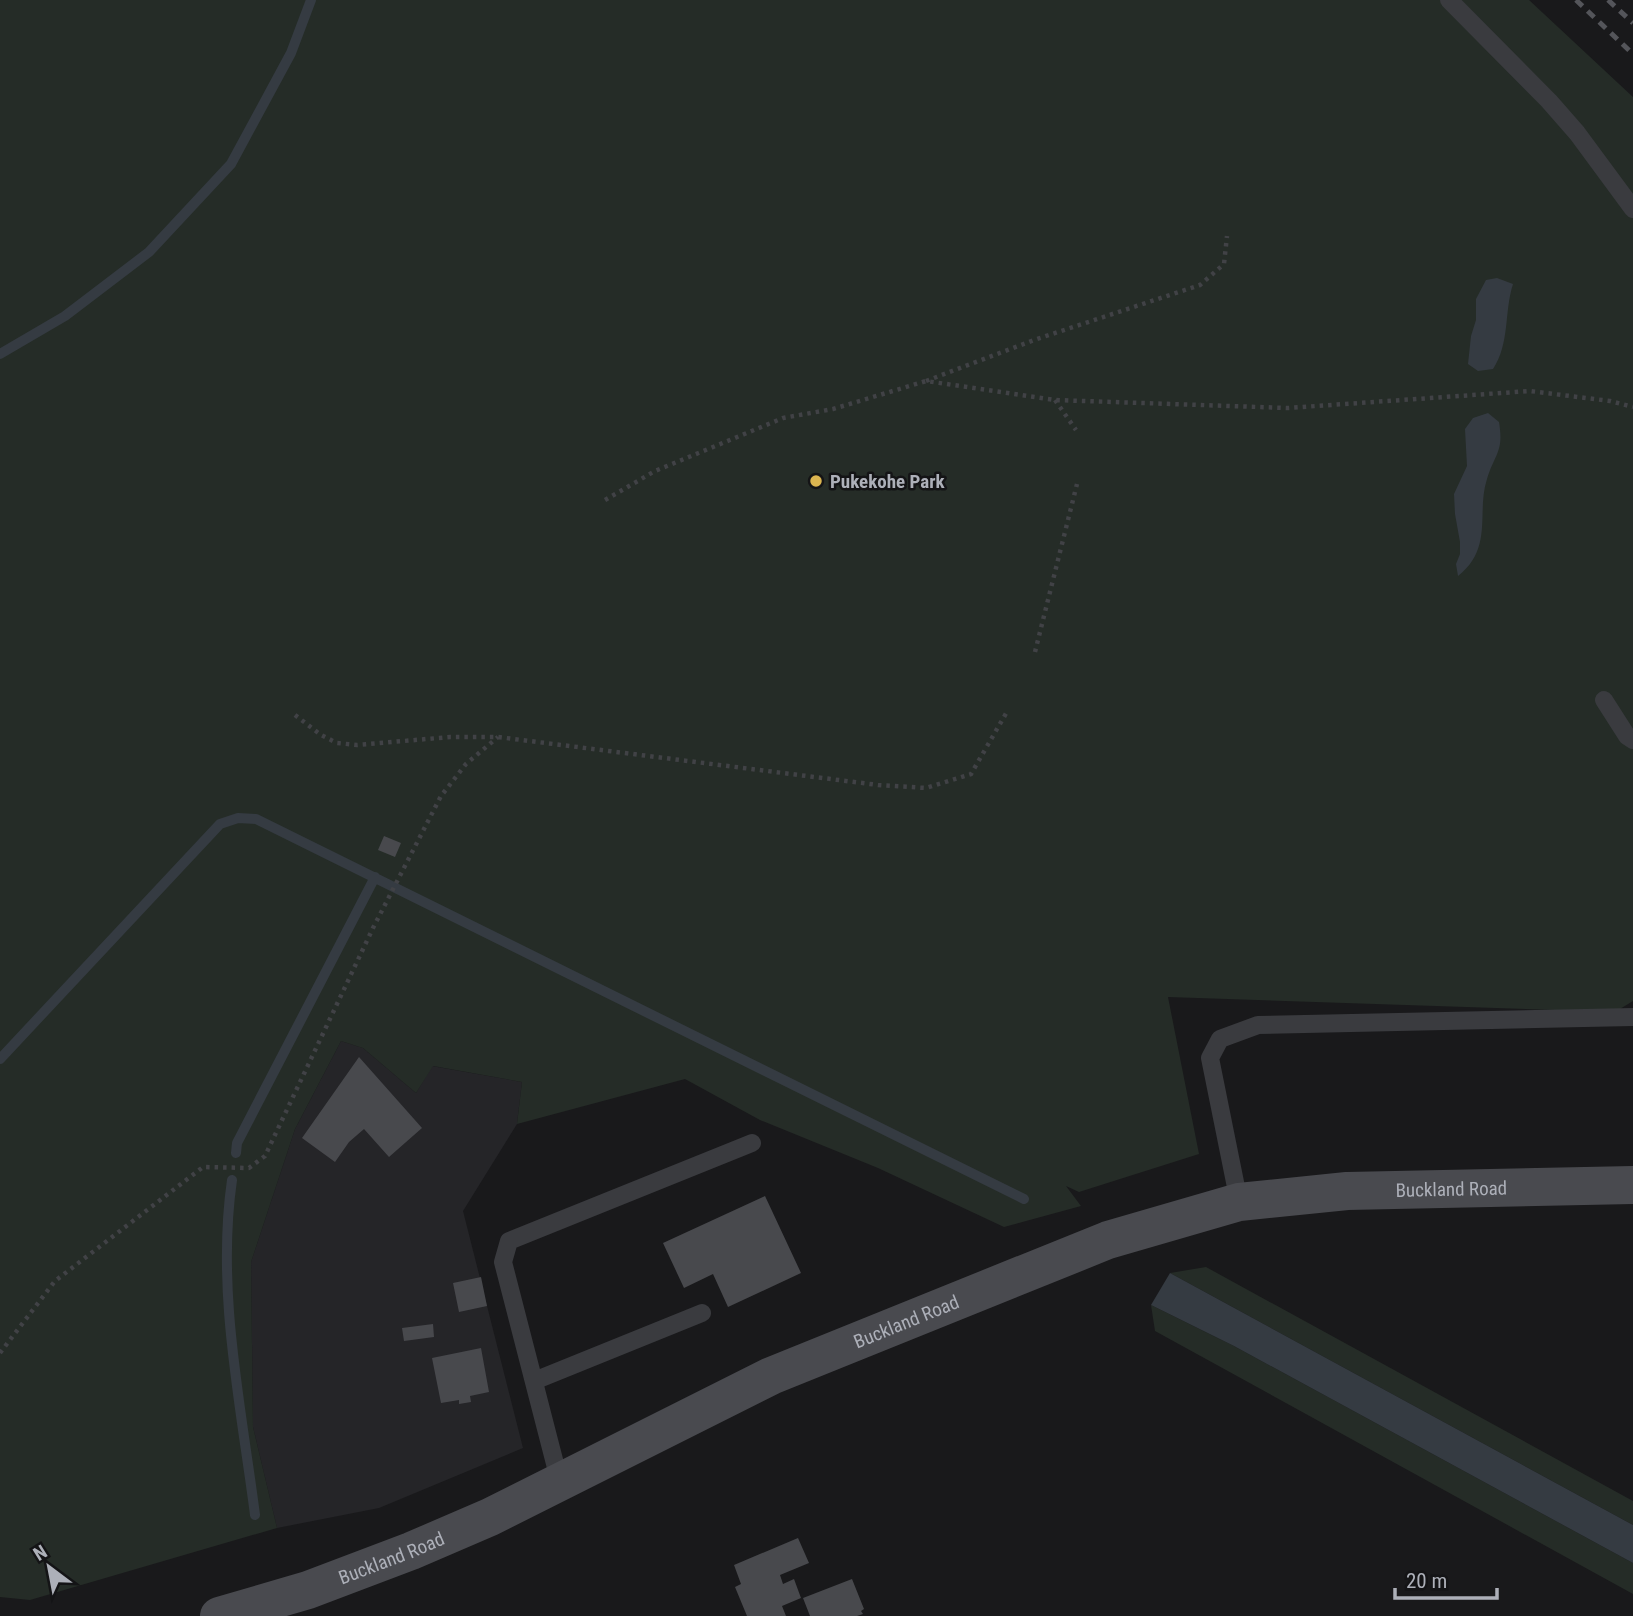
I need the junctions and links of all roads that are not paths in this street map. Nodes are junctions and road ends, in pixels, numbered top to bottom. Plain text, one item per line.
1 (1449, 0) edge
2 (1633, 209) edge
3 (1604, 700) dead end
4 (1633, 740) edge
5 (1633, 1017) edge
6 (752, 1143) dead end
7 (1633, 1185) edge
8 (1239, 1202) junction
9 (702, 1313) dead end
10 (534, 1381) junction
11 (560, 1483) junction
12 (219, 1616) edge

1 - 2 lane
3 - 4 lane
5 - 8 lane
6 - 10 lane
7 - 8 main road, Buckland Road
8 - 11 main road, Buckland Road
9 - 10 lane
10 - 11 lane
11 - 12 main road, Buckland Road

